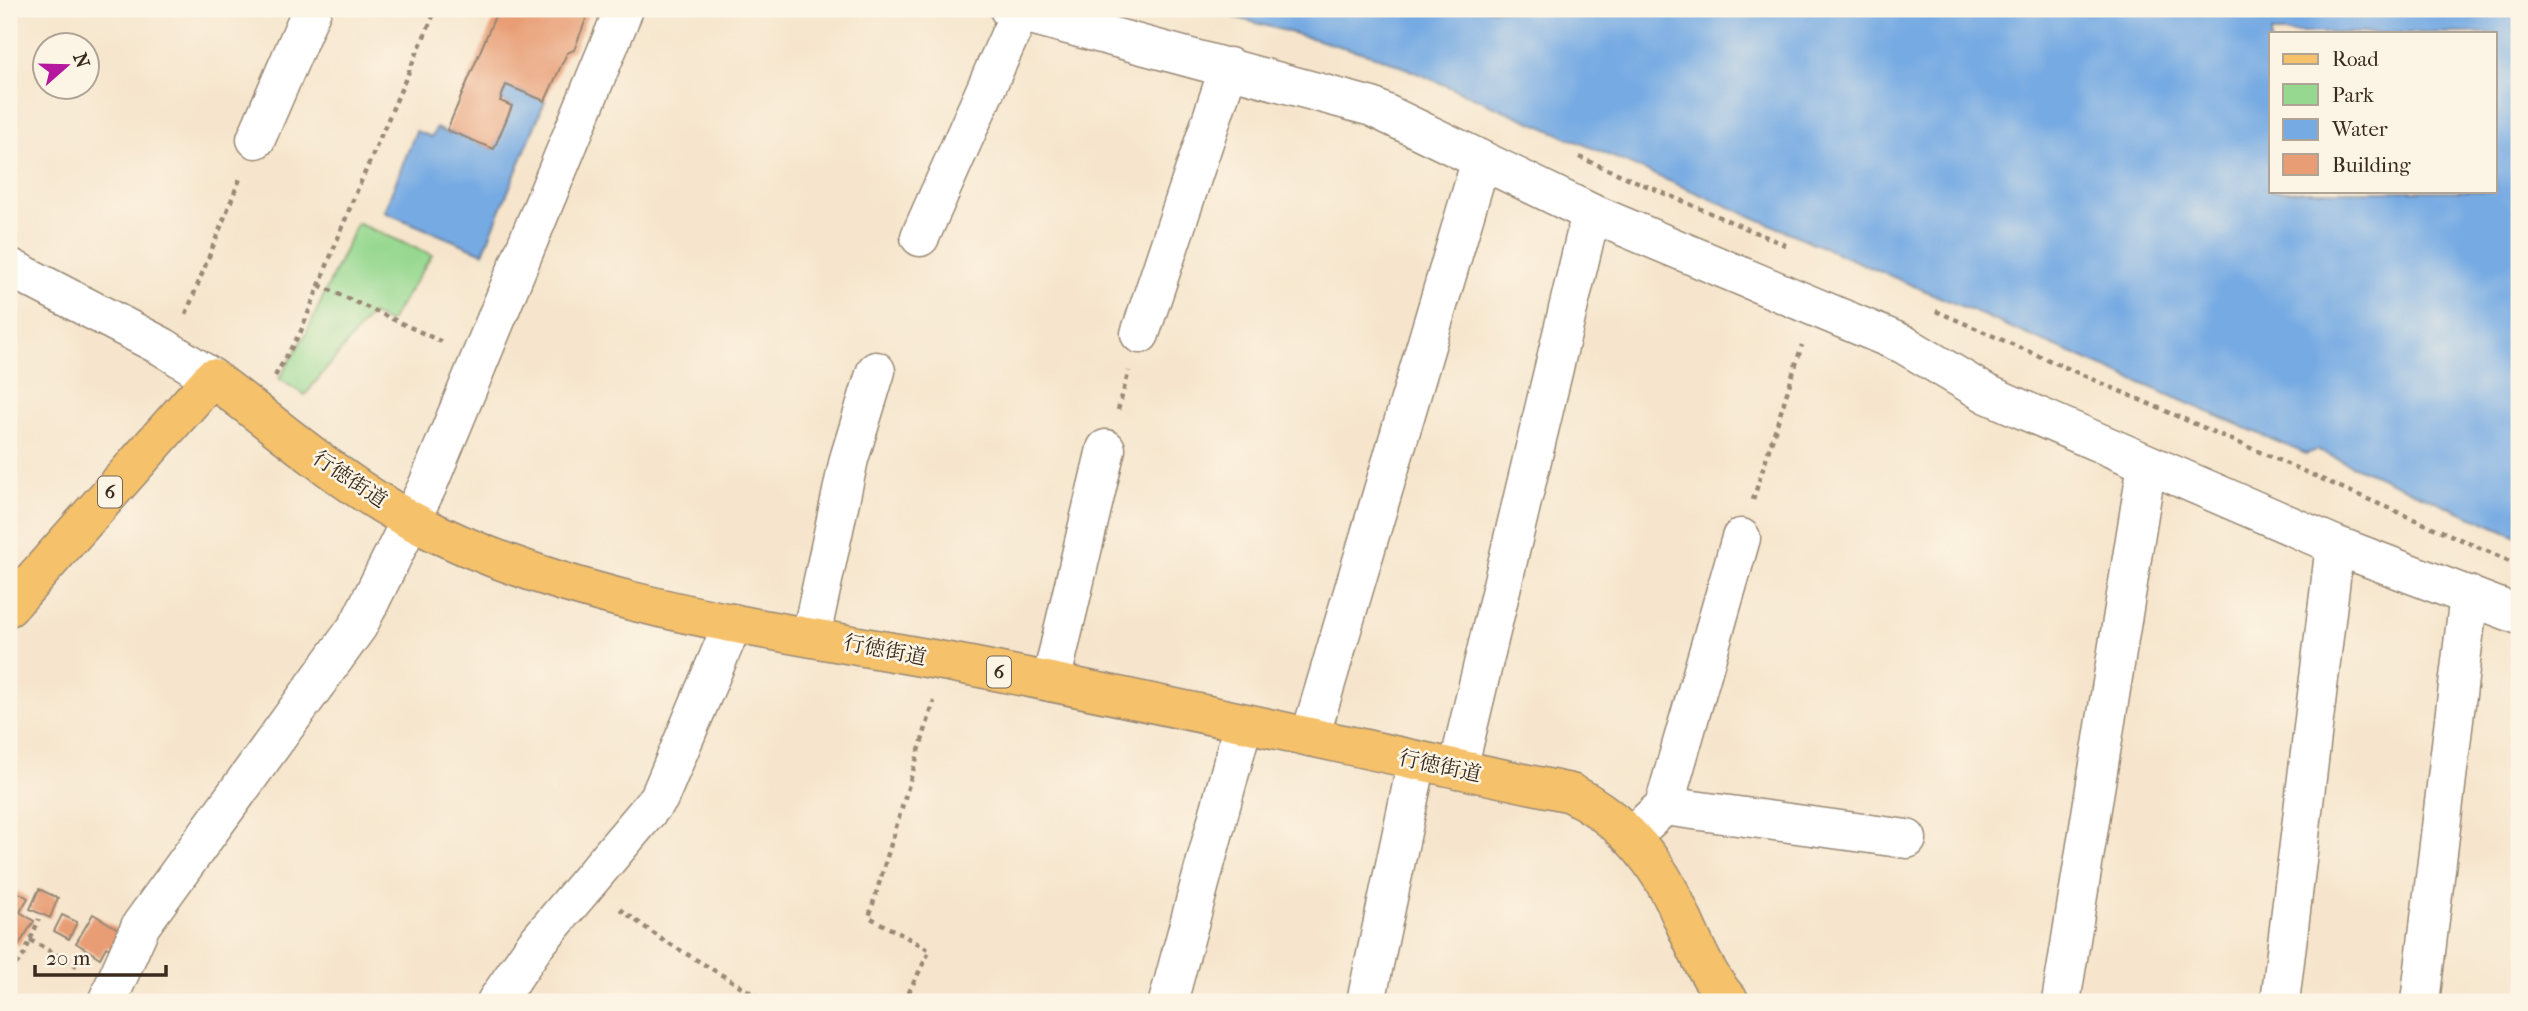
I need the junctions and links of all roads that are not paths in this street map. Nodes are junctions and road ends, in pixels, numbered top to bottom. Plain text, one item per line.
1 (312, 9) edge
2 (624, 9) edge
3 (1014, 10) edge
4 (1229, 66) junction
5 (256, 139) road end
6 (1481, 160) junction
7 (1591, 213) junction
8 (920, 237) dead end
9 (9, 267) edge
10 (1140, 334) road end
11 (876, 371) dead end
12 (212, 378) junction
13 (1106, 449) road end
14 (2147, 464) junction
15 (411, 520) junction
16 (1741, 538) road end
17 (2335, 545) junction
18 (2469, 595) junction
19 (9, 607) edge
20 (2519, 615) edge
21 (733, 623) junction
22 (811, 636) junction
23 (1051, 682) junction
24 (1244, 724) junction
25 (1310, 737) junction
26 (1417, 761) junction
27 (1458, 769) junction
28 (1664, 806) junction
29 (1632, 836) junction
30 (1907, 839) dead end
31 (110, 994) edge
32 (496, 1002) edge
33 (1168, 1002) edge
34 (1366, 1002) edge
35 (1730, 1002) edge
36 (2061, 1002) edge
37 (2280, 1002) edge
38 (2420, 1002) edge

1 - 5 street
2 - 15 street
3 - 4 street
3 - 8 street
4 - 6 street
4 - 10 street
6 - 7 street
6 - 25 street
7 - 14 street
7 - 27 street
9 - 12 street, 行徳街道
11 - 22 street
12 - 15 main road, 行徳街道 / 6
12 - 19 main road, 6
13 - 23 street
14 - 17 street
14 - 36 street
15 - 21 main road, 行徳街道 / 6
15 - 31 street
16 - 28 street
17 - 18 street
17 - 37 street
18 - 20 street
18 - 38 street
21 - 22 main road, 行徳街道 / 6
21 - 32 street
22 - 23 main road, 行徳街道 / 6
23 - 24 main road, 行徳街道 / 6
24 - 25 main road, 行徳街道 / 6
24 - 33 street
25 - 26 main road, 行徳街道 / 6
26 - 27 main road, 行徳街道 / 6
26 - 34 street
27 - 29 main road, 行徳街道 / 6
28 - 29 street
28 - 30 street
29 - 35 main road, 行徳街道 / 6

